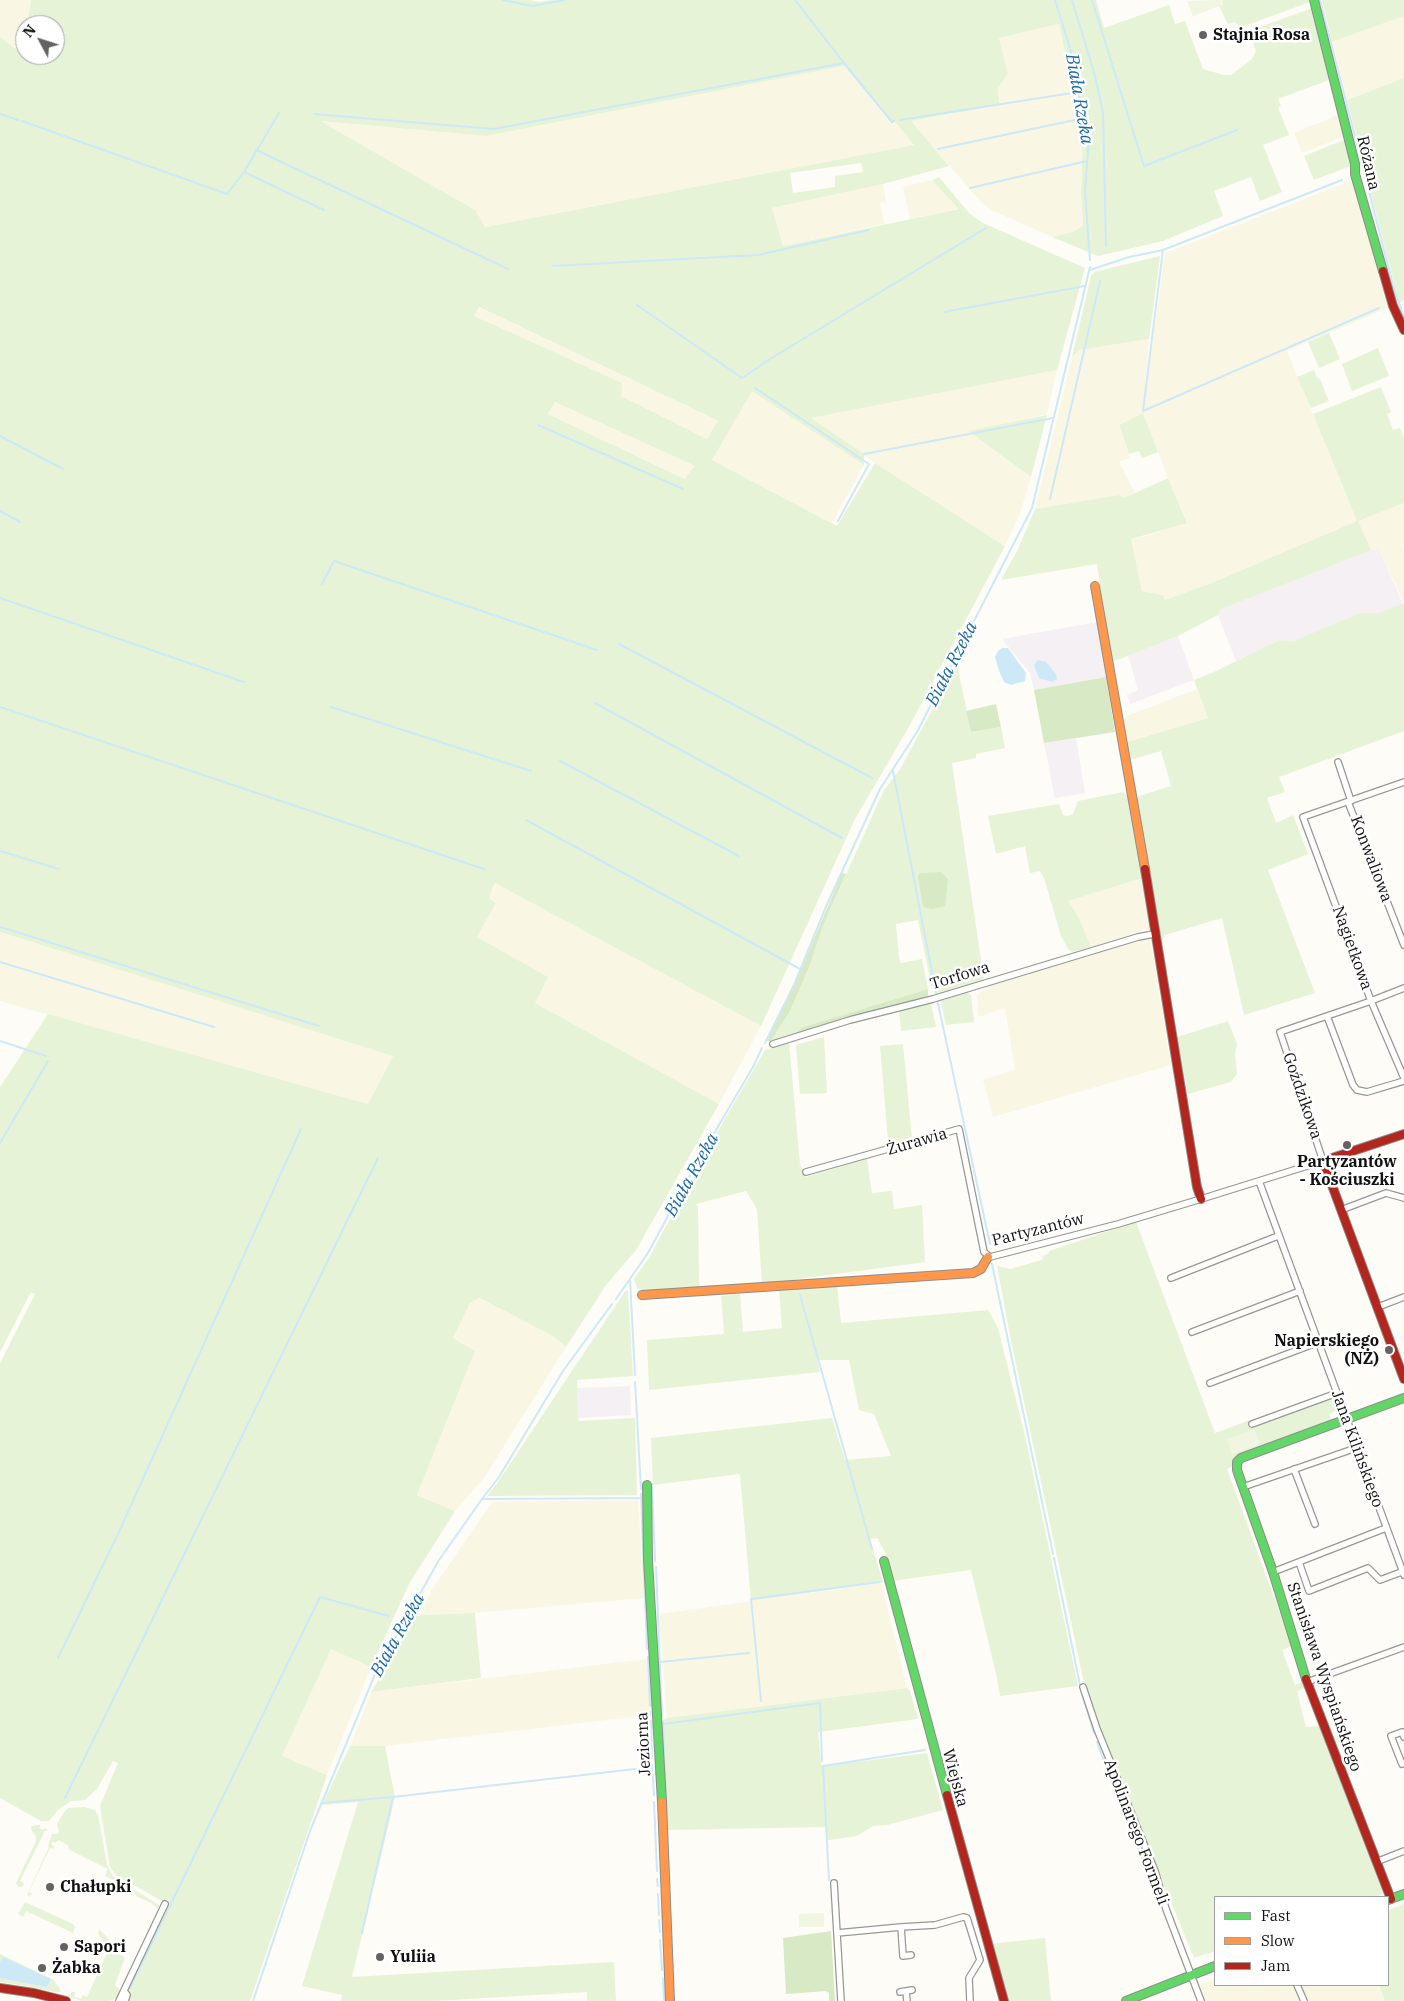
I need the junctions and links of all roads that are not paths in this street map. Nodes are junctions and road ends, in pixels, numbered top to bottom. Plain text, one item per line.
1 (1314, 0) edge
2 (1404, 330) edge
3 (1095, 586) dead end
4 (1338, 762) dead end
5 (1404, 782) edge
6 (1350, 802) junction
7 (1154, 934) junction
8 (1404, 945) edge
9 (1404, 988) edge
10 (1371, 1001) junction
11 (1327, 1016) junction
12 (774, 1044) dead end
13 (1404, 1080) edge
14 (1404, 1134) edge
15 (1323, 1161) junction
16 (806, 1172) dead end
17 (1258, 1181) junction
18 (1404, 1198) edge
19 (1201, 1199) junction
20 (1341, 1210) junction
21 (1278, 1236) junction
22 (988, 1257) junction
23 (1171, 1278) dead end
24 (1300, 1291) junction
25 (642, 1295) dead end
26 (1404, 1297) edge
27 (1378, 1307) junction
28 (1192, 1332) dead end
29 (1319, 1342) junction
30 (1404, 1378) edge
31 (1210, 1383) dead end
32 (1337, 1393) junction
33 (1404, 1398) edge
34 (1346, 1419) junction
35 (1252, 1424) dead end
36 (1356, 1448) junction
37 (1294, 1469) junction
38 (647, 1485) dead end
39 (1243, 1486) junction
40 (1315, 1524) dead end
41 (1386, 1528) junction
42 (884, 1561) dead end
43 (1299, 1562) junction
44 (1273, 1572) junction
45 (1404, 1573) edge
46 (1404, 1647) edge
47 (1307, 1682) junction
48 (1082, 1687) dead end
49 (1404, 1737) edge
50 (1403, 1765) edge
51 (1404, 1851) edge
52 (1376, 1862) junction
53 (834, 1884) dead end
54 (1404, 1894) edge
55 (1388, 1896) edge
56 (1389, 1900) edge
57 (165, 1904) dead end
58 (901, 1928) junction
59 (837, 1933) junction
60 (911, 1955) dead end
61 (1214, 1966) edge
62 (1191, 1976) junction
63 (1298, 1986) edge
64 (0, 1988) edge
65 (906, 1991) dead end
66 (125, 1995) edge
67 (66, 2001) edge
68 (119, 2001) edge
69 (670, 2001) edge
70 (841, 2001) edge
71 (907, 2001) edge
72 (970, 2001) edge
73 (1004, 2001) edge
74 (1126, 2001) edge
75 (1201, 2001) edge
76 (1304, 2001) edge

1 - 2 street, Różana
3 - 7 street
4 - 6 street, Konwaliowa
5 - 6 street
6 - 8 street, Konwaliowa
6 - 10 street, Nagietkowa
7 - 12 street, Torfowa
7 - 19 street
9 - 10 street
10 - 11 street
10 - 13 street, Nagietkowa
11 - 13 street
11 - 15 street, Goździkowa
14 - 15 street, Partyzantów
15 - 17 street, Partyzantów
15 - 20 street
16 - 22 street, Żurawia
17 - 19 street, Partyzantów
17 - 21 street, Jana Kilińskiego
18 - 20 street
19 - 22 street, Partyzantów
20 - 27 street
21 - 23 street
21 - 24 street, Jana Kilińskiego
22 - 25 street, Partyzantów
24 - 28 street
24 - 29 street, Jana Kilińskiego
26 - 27 street
27 - 30 street
29 - 31 street
29 - 32 street, Jana Kilińskiego
32 - 34 street, Jana Kilińskiego
32 - 35 street
33 - 34 street
34 - 36 street, Jana Kilińskiego
34 - 39 street, Stanisława Wyspiańskiego
36 - 37 street
36 - 41 street, Jana Kilińskiego
37 - 39 street
37 - 40 street
38 - 69 street, Jeziorna
39 - 44 street, Stanisława Wyspiańskiego
41 - 43 street
41 - 45 street, Jana Kilińskiego
42 - 73 street, Wiejska
43 - 44 street
43 - 45 street
44 - 47 street, Stanisława Wyspiańskiego
46 - 47 street
47 - 52 street, Stanisława Wyspiańskiego
48 - 62 street, Apolinarego Formeli
49 - 50 street
51 - 52 street
52 - 55 street, Stanisława Wyspiańskiego
53 - 59 street
54 - 56 street
57 - 66 street
58 - 59 street
58 - 60 street
58 - 72 street
59 - 70 street
61 - 62 street
62 - 74 street
62 - 75 street, Apolinarego Formeli
63 - 76 street
64 - 67 street
65 - 71 street
66 - 68 street

